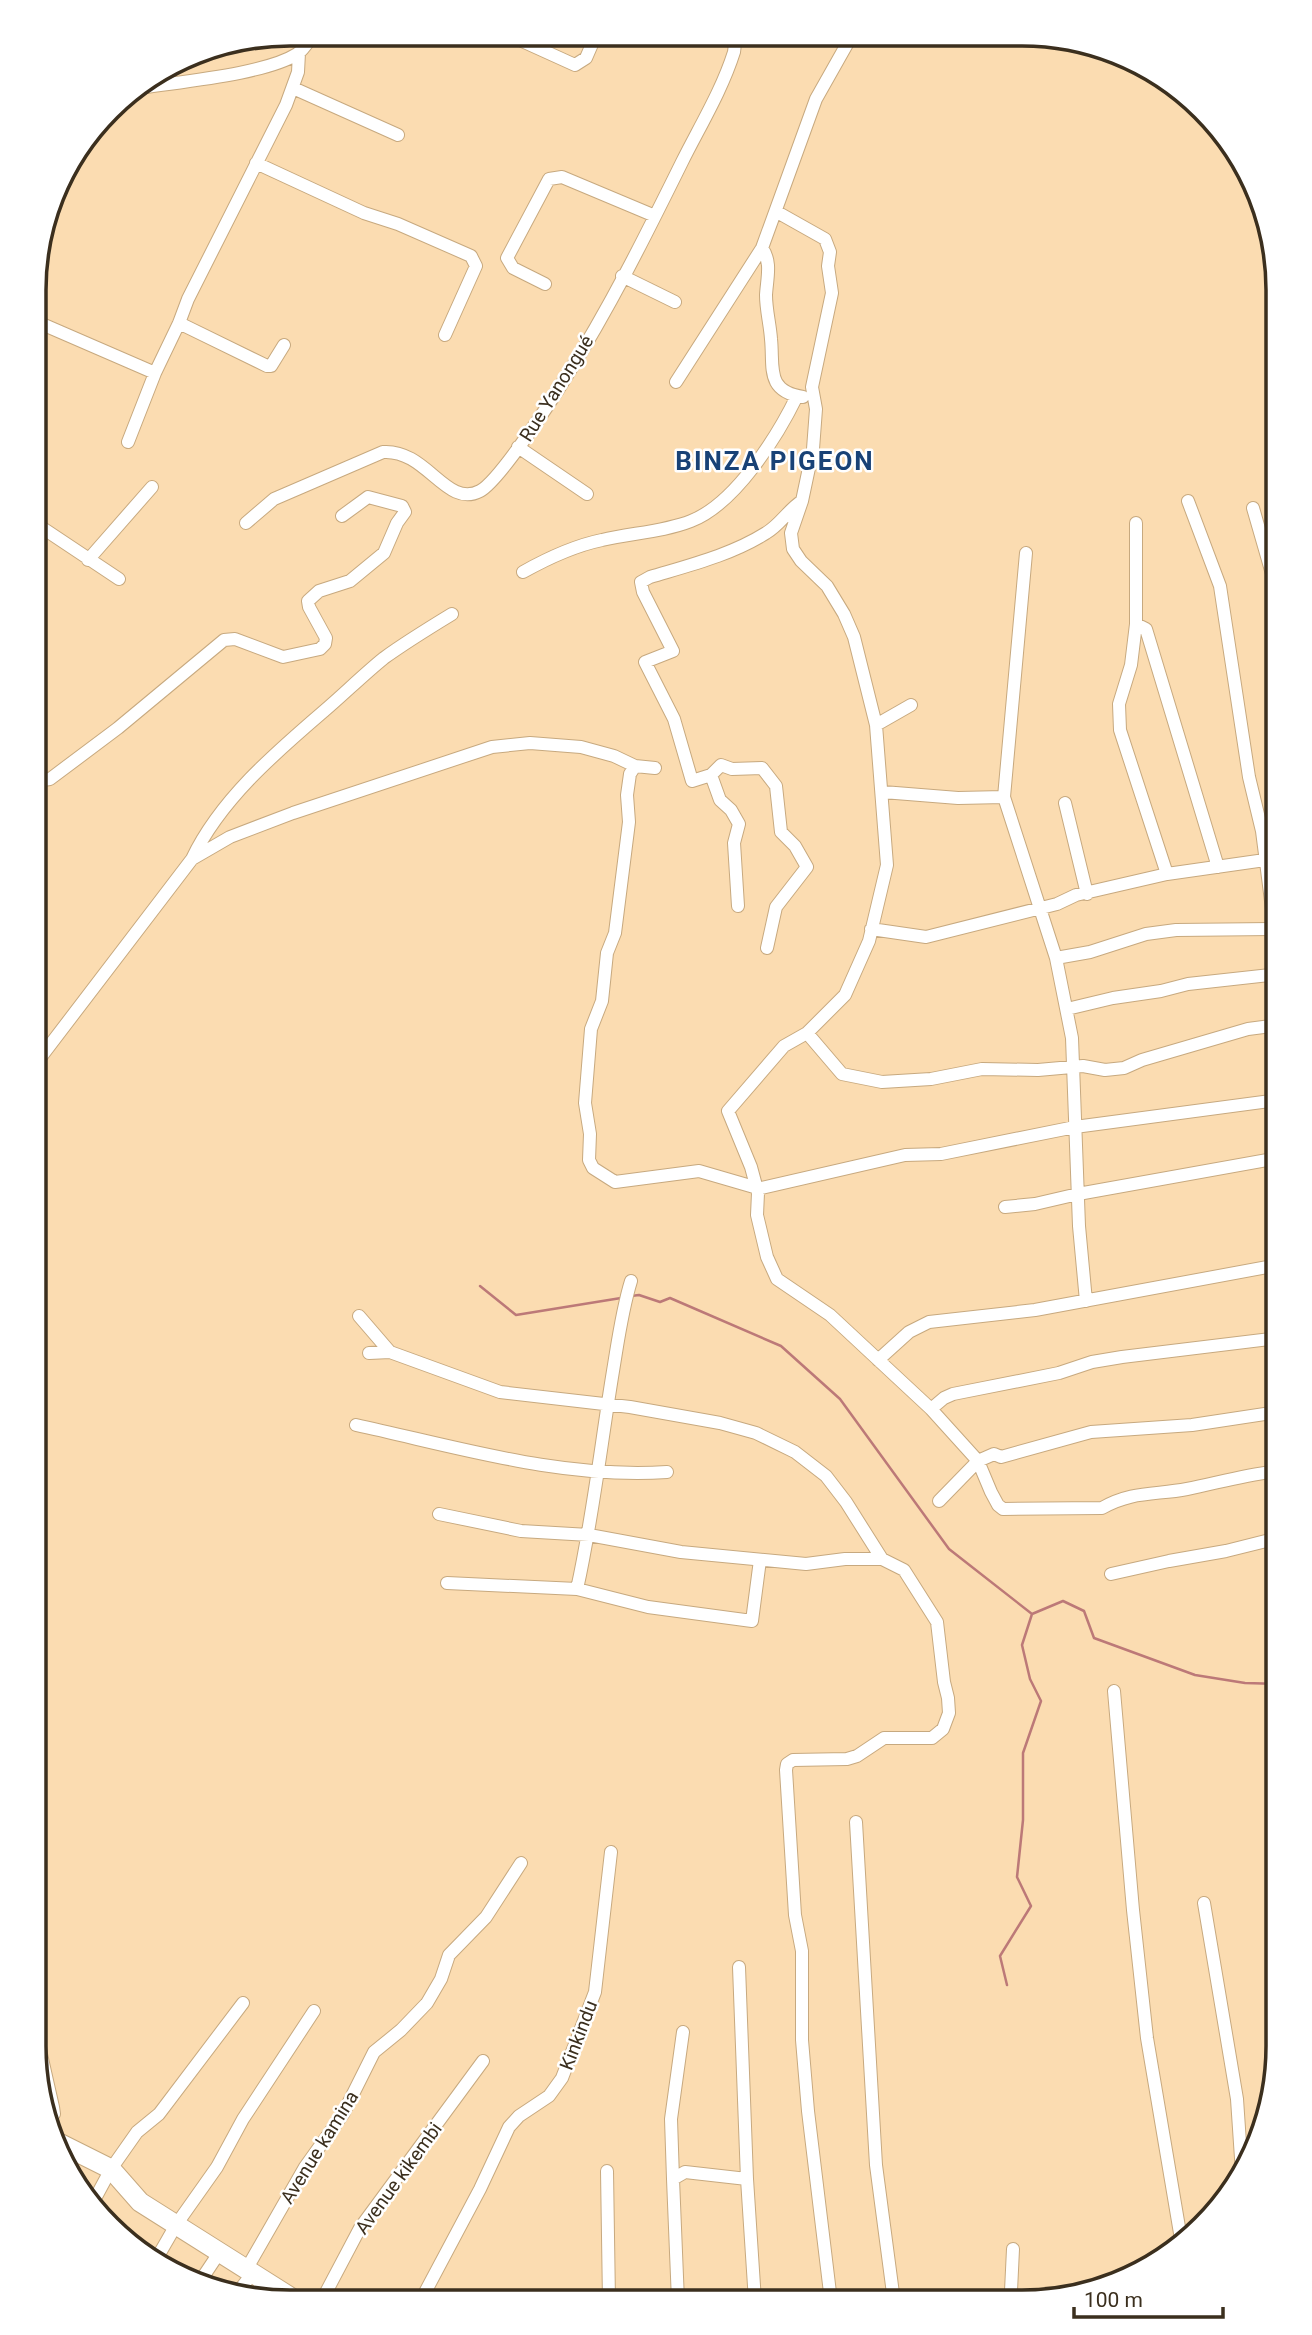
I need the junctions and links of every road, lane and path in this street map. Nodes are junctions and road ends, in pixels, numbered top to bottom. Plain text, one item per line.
1 (304, 46) edge
2 (533, 46) edge
3 (591, 46) edge
4 (735, 46) edge
5 (846, 46) edge
6 (299, 53) junction
7 (161, 83) edge
8 (293, 88) junction
9 (398, 135) dead end
10 (256, 163) junction
11 (777, 212) junction
12 (655, 216) junction
13 (762, 248) junction
14 (622, 276) junction
15 (545, 284) dead end
16 (675, 302) dead end
17 (179, 323) junction
18 (46, 326) edge
19 (444, 335) dead end
20 (284, 345) dead end
21 (155, 373) junction
22 (676, 382) dead end
23 (813, 394) junction
24 (797, 396) junction
25 (128, 442) dead end
26 (518, 447) junction
27 (152, 487) dead end
28 (587, 494) dead end
29 (802, 501) junction
30 (1188, 501) dead end
31 (1253, 508) dead end
32 (342, 516) dead end
33 (246, 523) dead end
34 (1136, 523) dead end
35 (46, 530) edge
36 (1026, 553) dead end
37 (1266, 553) edge
38 (88, 559) junction
39 (523, 572) dead end
40 (119, 579) dead end
41 (452, 614) dead end
42 (1136, 624) junction
43 (911, 705) dead end
44 (876, 724) junction
45 (635, 766) junction
46 (655, 768) dead end
47 (711, 775) junction
48 (46, 780) edge
49 (883, 792) junction
50 (1004, 797) junction
51 (1065, 803) dead end
52 (192, 859) junction
53 (1265, 860) junction
54 (1219, 867) junction
55 (1266, 869) edge
56 (1167, 874) junction
57 (1087, 894) junction
58 (738, 906) dead end
59 (1041, 907) junction
60 (871, 929) junction
61 (1266, 929) edge
62 (767, 948) dead end
63 (1056, 958) junction
64 (1266, 975) edge
65 (1067, 1009) junction
66 (1266, 1027) edge
67 (807, 1033) junction
68 (46, 1050) edge
69 (1073, 1067) junction
70 (1266, 1102) edge
71 (1075, 1126) junction
72 (1266, 1160) edge
73 (756, 1188) junction
74 (1077, 1194) junction
75 (1006, 1207) dead end
76 (1266, 1267) edge
77 (631, 1281) dead end
78 (1086, 1301) junction
79 (359, 1316) dead end
80 (1266, 1340) edge
81 (390, 1352) junction
82 (369, 1353) dead end
83 (878, 1360) junction
84 (607, 1405) junction
85 (931, 1409) junction
86 (1266, 1414) edge
87 (356, 1424) dead end
88 (978, 1461) junction
89 (598, 1472) junction
90 (667, 1472) dead end
91 (1266, 1473) edge
92 (939, 1501) dead end
93 (439, 1514) dead end
94 (589, 1535) junction
95 (1266, 1541) edge
96 (882, 1559) junction
97 (760, 1560) junction
98 (1111, 1574) dead end
99 (447, 1583) dead end
100 (577, 1589) junction
101 (1114, 1691) dead end
102 (856, 1822) dead end
103 (611, 1853) dead end
104 (521, 1863) dead end
105 (1204, 1903) dead end
106 (739, 1967) dead end
107 (243, 2003) dead end
108 (314, 2011) dead end
109 (682, 2032) dead end
110 (483, 2061) dead end
111 (69, 2148) edge
112 (1241, 2154) edge
113 (111, 2169) junction
114 (607, 2171) dead end
115 (673, 2179) junction
116 (747, 2179) junction
117 (97, 2195) edge
118 (176, 2225) junction
119 (1180, 2231) edge
120 (1013, 2249) dead end
121 (160, 2252) edge
122 (219, 2253) junction
123 (249, 2272) junction
124 (205, 2274) edge
125 (242, 2284) edge
126 (276, 2289) edge
127 (326, 2290) edge
128 (426, 2290) edge
129 (609, 2290) edge
130 (678, 2290) edge
131 (754, 2290) edge
132 (830, 2290) edge
133 (893, 2290) edge
134 (1011, 2290) edge

1 - 6 street
2 - 3 street
4 - 12 street, Rue Yanongué
5 - 11 street
6 - 7 street
6 - 8 street
8 - 9 street
8 - 10 street
10 - 17 street
10 - 19 street
11 - 13 street
11 - 23 street
12 - 14 street, Rue Yanongué
12 - 15 street
13 - 22 street
13 - 24 street
14 - 16 street
14 - 26 street, Rue Yanongué
17 - 20 street
17 - 21 street
18 - 21 street
21 - 25 street
23 - 24 street
23 - 29 street
24 - 39 street
26 - 28 street
26 - 33 street, Rue Yanongué
27 - 38 street
29 - 44 street
29 - 47 street
30 - 53 street
31 - 37 street
32 - 48 street
34 - 42 street
35 - 38 street
36 - 50 street
38 - 40 street
41 - 52 street
42 - 54 street
42 - 56 street
43 - 44 street
44 - 49 street
45 - 46 street
45 - 52 street
45 - 73 street
47 - 58 street
47 - 62 street
49 - 50 street
49 - 60 street
50 - 59 street
51 - 57 street
52 - 68 street
53 - 54 street
53 - 55 street
54 - 56 street
56 - 57 street
57 - 59 street
59 - 60 street
59 - 63 street
60 - 67 street
61 - 63 street
63 - 65 street
64 - 65 street
65 - 69 street
66 - 69 street
67 - 69 street
67 - 73 street
69 - 71 street
70 - 71 street
71 - 73 street
71 - 74 street
72 - 74 street
73 - 83 street
74 - 75 street
74 - 78 street
76 - 78 street
77 - 84 street
78 - 83 street
79 - 81 street
80 - 85 street
81 - 82 street
81 - 84 street
83 - 85 street
84 - 89 street
84 - 96 street
85 - 88 street
86 - 88 street
87 - 89 street
88 - 91 street
88 - 92 street
89 - 90 street
89 - 94 street
93 - 94 street
94 - 97 street
94 - 100 street
95 - 98 street
96 - 97 street
96 - 132 street
97 - 100 street
99 - 100 street
101 - 119 street
102 - 133 street
103 - 128 street, Kinkindu
104 - 123 street, Avenue kamina
105 - 112 street
106 - 116 street
107 - 113 street
108 - 118 street
109 - 115 street
110 - 127 street, Avenue kikembi
111 - 113 highway
113 - 117 street
113 - 118 highway
114 - 129 street
115 - 116 street
115 - 130 street
116 - 131 street
118 - 121 street
118 - 122 highway
120 - 134 street
122 - 123 highway
122 - 124 street
123 - 125 street, Avenue kamina
123 - 126 highway

